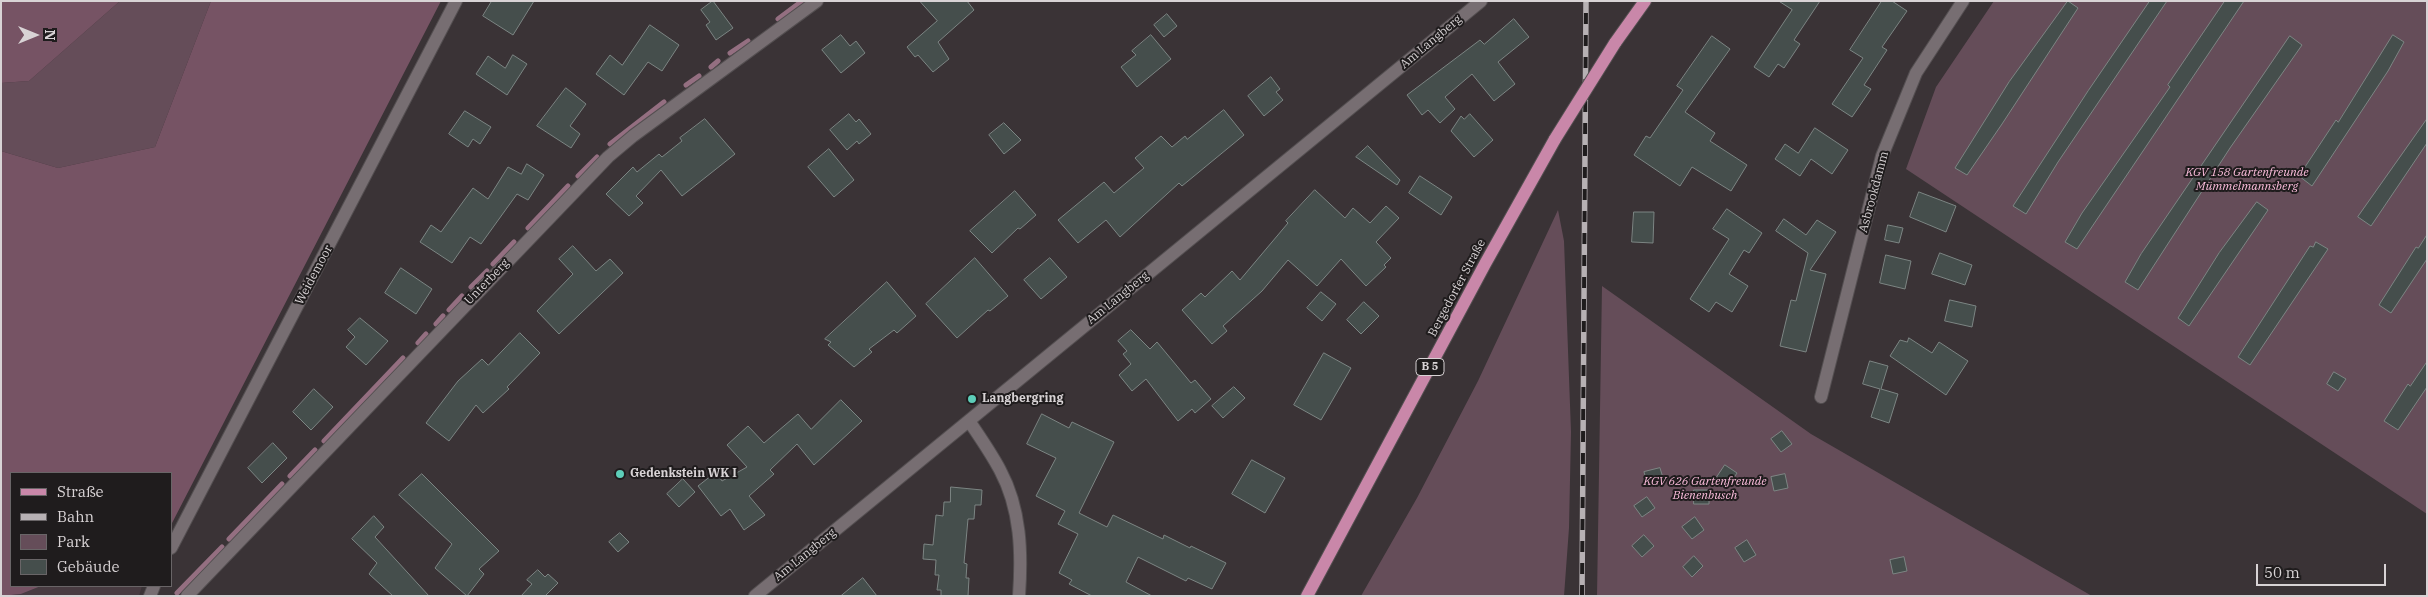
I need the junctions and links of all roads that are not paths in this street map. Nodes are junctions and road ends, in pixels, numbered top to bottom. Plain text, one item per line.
1 (456, 1) edge
2 (816, 1) edge
3 (1480, 1) edge
4 (1645, 1) edge
5 (1963, 1) edge
6 (1821, 397) dead end
7 (969, 421) junction
8 (172, 546) edge
9 (187, 596) edge
10 (755, 596) edge
11 (1019, 596) edge
12 (1307, 596) edge

1 - 8 street, Weidemoor
2 - 9 street, Unterberg
3 - 7 street, Am Langberg
4 - 12 main road, Bergedorfer Straße / B 5, bridge
5 - 6 street, Asbrookdamm
7 - 10 street, Am Langberg
7 - 11 street

